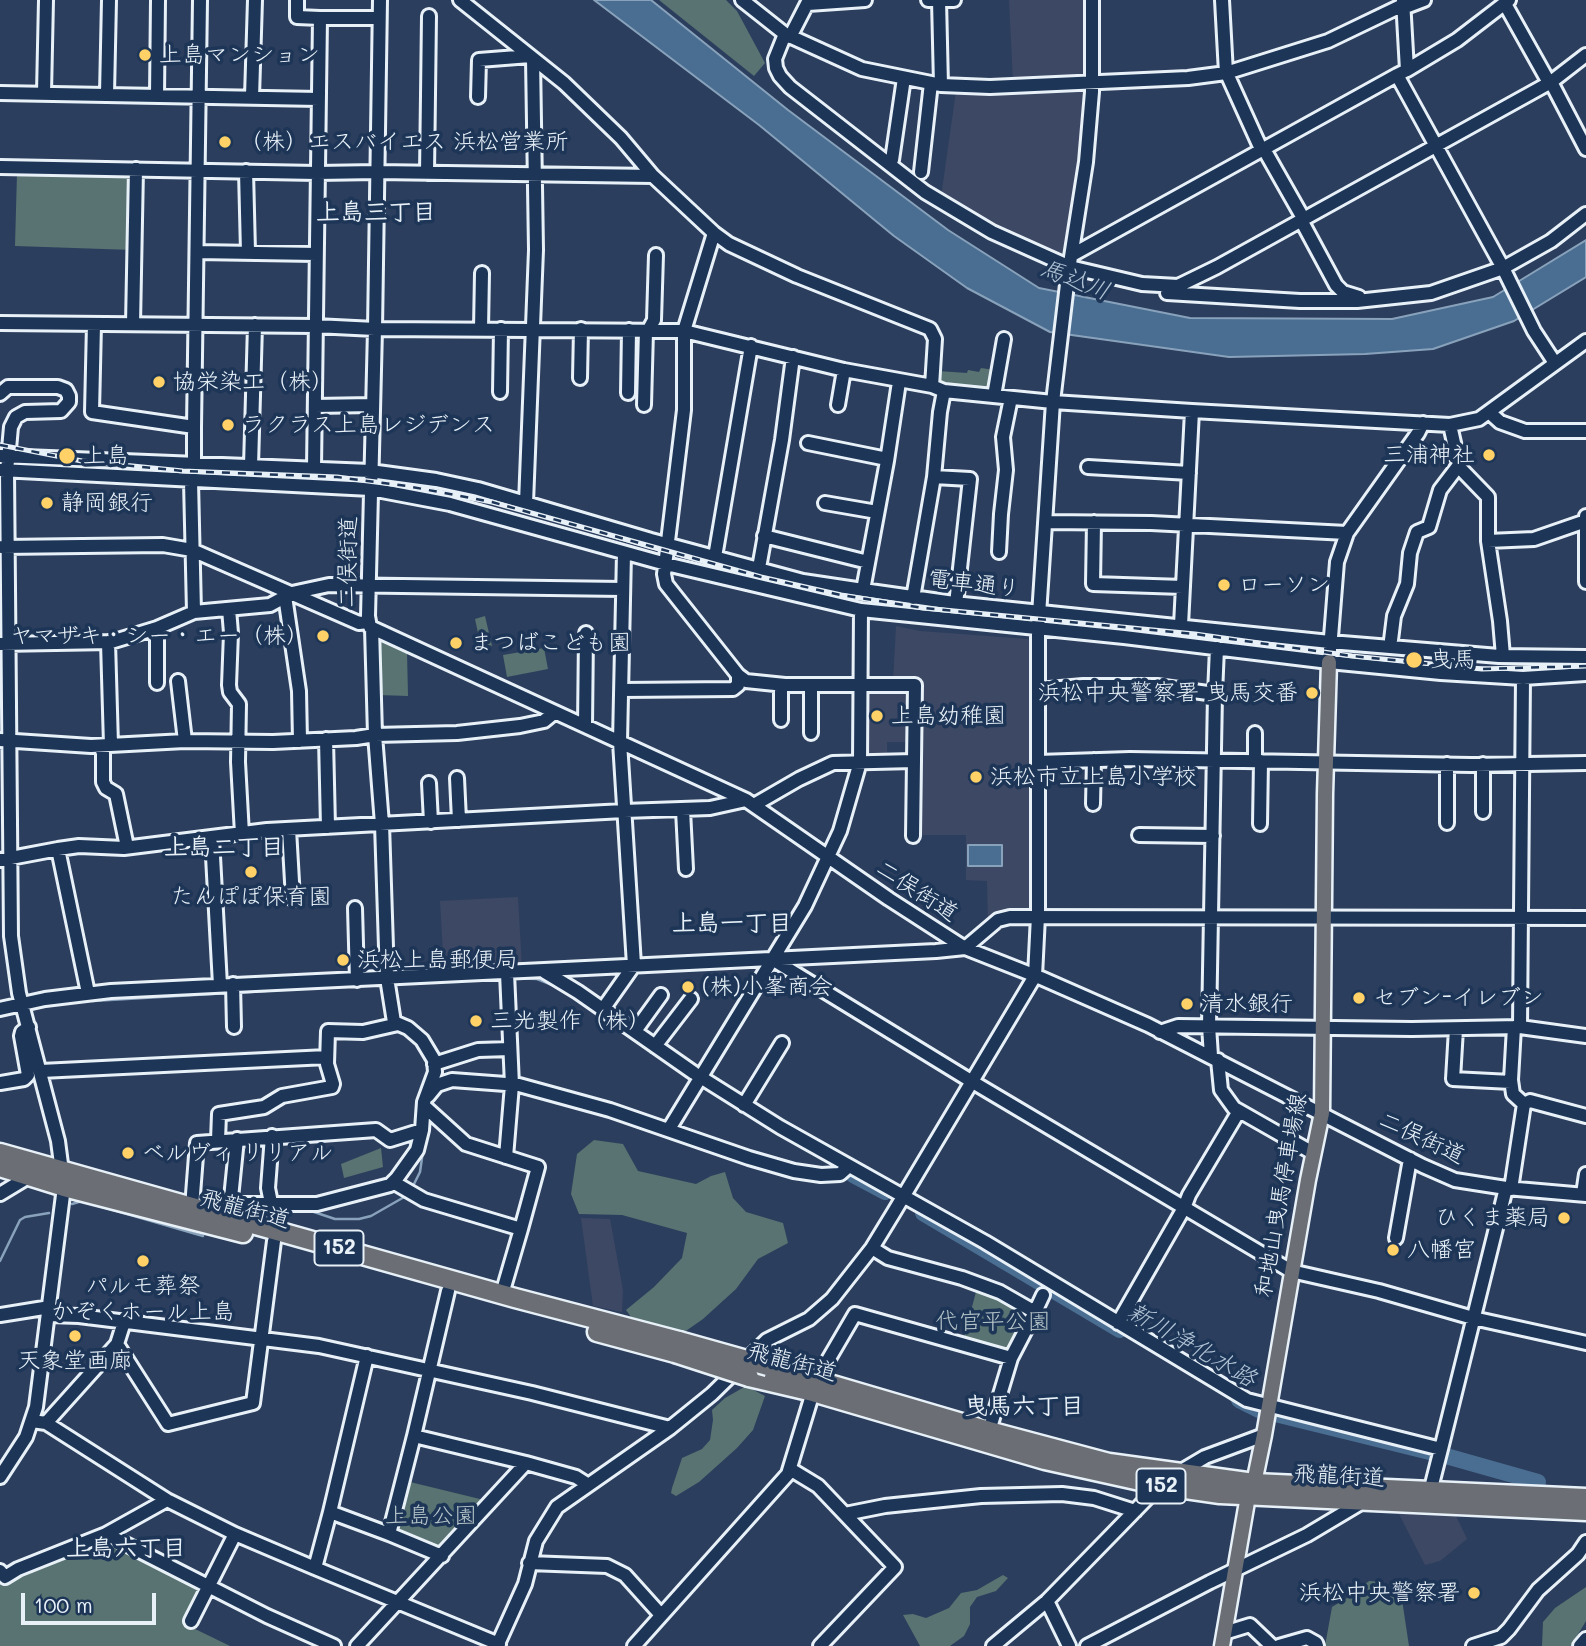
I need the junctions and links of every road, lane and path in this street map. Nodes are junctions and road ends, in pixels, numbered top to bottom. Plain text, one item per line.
1 (46, 0) edge
2 (109, 0) edge
3 (158, 0) edge
4 (200, 0) edge
5 (255, 0) edge
6 (297, 0) edge
7 (380, 0) edge
8 (460, 0) edge
9 (742, 0) edge
10 (866, 0) edge
11 (936, 0) edge
12 (954, 0) edge
13 (1092, 0) edge
14 (1222, 0) edge
15 (1424, 0) edge
16 (808, 2) edge
17 (1507, 2) edge
18 (1403, 4) edge
19 (429, 16) dead end
20 (320, 18) junction
21 (379, 18) junction
22 (787, 35) junction
23 (1586, 55) edge
24 (532, 58) junction
25 (1227, 72) junction
26 (1402, 72) junction
27 (904, 78) junction
28 (1092, 82) junction
29 (1551, 82) junction
30 (936, 84) junction
31 (0, 93) edge
32 (44, 93) junction
33 (107, 94) junction
34 (200, 95) junction
35 (157, 96) junction
36 (252, 97) junction
37 (478, 97) dead end
38 (319, 99) junction
39 (1437, 146) junction
40 (1261, 149) junction
41 (1586, 149) edge
42 (892, 160) dead end
43 (0, 167) edge
44 (136, 169) junction
45 (199, 170) junction
46 (246, 171) junction
47 (377, 172) junction
48 (921, 172) dead end
49 (317, 173) junction
50 (427, 173) junction
51 (536, 175) junction
52 (653, 176) junction
53 (1586, 214) edge
54 (1302, 219) junction
55 (714, 233) junction
56 (198, 252) junction
57 (248, 252) junction
58 (316, 254) junction
59 (656, 256) dead end
60 (1070, 266) junction
61 (1504, 270) junction
62 (482, 273) dead end
63 (1110, 277) junction
64 (1368, 301) junction
65 (0, 323) edge
66 (94, 324) junction
67 (134, 324) junction
68 (196, 325) junction
69 (255, 325) junction
70 (315, 326) junction
71 (375, 329) junction
72 (481, 329) junction
73 (501, 329) junction
74 (533, 329) junction
75 (581, 330) junction
76 (629, 330) junction
77 (647, 331) junction
78 (684, 331) junction
79 (1004, 340) dead end
80 (1586, 341) edge
81 (751, 346) junction
82 (793, 357) junction
83 (1555, 363) junction
84 (844, 370) junction
85 (580, 378) dead end
86 (899, 382) junction
87 (938, 389) junction
88 (499, 392) dead end
89 (628, 393) dead end
90 (0, 394) edge
91 (993, 396) junction
92 (1011, 398) junction
93 (1053, 402) junction
94 (372, 405) junction
95 (644, 405) dead end
96 (838, 405) dead end
97 (315, 406) junction
98 (1192, 411) junction
99 (1489, 412) junction
100 (1423, 423) junction
101 (1450, 425) junction
102 (194, 427) junction
103 (1586, 431) edge
104 (0, 436) edge
105 (808, 443) dead end
106 (4, 456) edge
107 (887, 459) junction
108 (194, 465) junction
109 (251, 466) junction
110 (1088, 467) dead end
111 (1459, 467) junction
112 (314, 468) junction
113 (3, 471) edge
114 (370, 471) junction
115 (1189, 473) junction
116 (934, 477) junction
117 (191, 481) junction
118 (371, 489) junction
119 (526, 503) junction
120 (825, 503) dead end
121 (877, 512) junction
122 (1586, 513) edge
123 (1045, 522) junction
124 (1094, 522) junction
125 (1586, 523) edge
126 (1187, 526) junction
127 (1347, 533) junction
128 (765, 536) junction
129 (1488, 541) junction
130 (668, 545) junction
131 (4, 547) edge
132 (192, 550) junction
133 (999, 552) dead end
134 (624, 553) junction
135 (715, 557) junction
136 (868, 562) junction
137 (666, 564) junction
138 (759, 568) junction
139 (1586, 582) edge
140 (368, 586) junction
141 (1183, 587) junction
142 (623, 589) junction
143 (863, 590) junction
144 (289, 595) junction
145 (913, 597) junction
146 (956, 604) junction
147 (229, 608) junction
148 (861, 610) junction
149 (194, 612) junction
150 (1039, 612) junction
151 (370, 625) junction
152 (1181, 625) junction
153 (157, 628) junction
154 (1038, 630) junction
155 (586, 633) dead end
156 (1391, 640) dead end
157 (108, 642) junction
158 (1330, 642) junction
159 (5, 644) edge
160 (1217, 648) junction
161 (1503, 656) junction
162 (1586, 657) edge
163 (1329, 662) junction
164 (1586, 674) edge
165 (738, 676) junction
166 (1523, 678) junction
167 (178, 681) dead end
168 (157, 683) dead end
169 (860, 684) junction
170 (781, 685) junction
171 (811, 685) junction
172 (622, 690) junction
173 (1038, 690) junction
174 (1215, 694) junction
175 (555, 712) junction
176 (780, 720) dead end
177 (585, 726) junction
178 (811, 733) dead end
179 (1255, 733) dead end
180 (375, 735) junction
181 (326, 739) junction
182 (5, 740) edge
183 (185, 741) junction
184 (240, 741) junction
185 (300, 741) junction
186 (621, 743) junction
187 (106, 746) junction
188 (1094, 760) junction
189 (914, 761) junction
190 (1214, 761) junction
191 (1258, 761) junction
192 (860, 762) junction
193 (1038, 762) junction
194 (1326, 762) junction
195 (1521, 762) junction
196 (1586, 763) edge
197 (1447, 764) junction
198 (1483, 764) junction
199 (457, 778) dead end
200 (429, 783) dead end
201 (750, 803) junction
202 (1093, 804) dead end
203 (683, 810) junction
204 (624, 811) junction
205 (1483, 812) dead end
206 (459, 820) junction
207 (431, 822) junction
208 (1447, 823) dead end
209 (382, 824) junction
210 (1260, 824) dead end
211 (328, 827) junction
212 (289, 829) junction
213 (242, 834) junction
214 (1139, 835) dead end
215 (913, 836) dead end
216 (1213, 836) junction
217 (212, 838) junction
218 (127, 847) junction
219 (58, 849) junction
220 (829, 858) junction
221 (5, 859) edge
222 (686, 869) dead end
223 (293, 899) dead end
224 (355, 908) dead end
225 (1038, 916) junction
226 (1212, 918) junction
227 (1586, 918) edge
228 (1324, 919) junction
229 (1520, 919) junction
230 (965, 948) junction
231 (771, 959) junction
232 (634, 965) junction
233 (542, 971) junction
234 (1035, 976) junction
235 (508, 977) junction
236 (356, 980) junction
237 (388, 982) junction
238 (230, 989) junction
239 (88, 993) junction
240 (661, 995) dead end
241 (691, 999) dead end
242 (23, 1004) junction
243 (0, 1009) edge
244 (603, 1009) junction
245 (398, 1024) junction
246 (1209, 1026) junction
247 (29, 1027) junction
248 (234, 1027) dead end
249 (1517, 1027) junction
250 (1323, 1028) junction
251 (1456, 1029) junction
252 (635, 1031) junction
253 (1160, 1032) junction
254 (1586, 1036) edge
255 (782, 1043) dead end
256 (655, 1046) junction
257 (510, 1049) junction
258 (327, 1057) junction
259 (1214, 1058) junction
260 (434, 1064) junction
261 (41, 1071) junction
262 (700, 1081) junction
263 (971, 1081) junction
264 (1511, 1082) junction
265 (0, 1083) edge
266 (512, 1085) junction
267 (424, 1104) junction
268 (1524, 1104) junction
269 (744, 1105) junction
270 (1239, 1111) junction
271 (1322, 1113) junction
272 (1586, 1116) edge
273 (669, 1129) junction
274 (422, 1130) junction
275 (272, 1136) junction
276 (237, 1139) junction
277 (218, 1140) junction
278 (0, 1153) edge
279 (1313, 1153) junction
280 (506, 1157) junction
281 (1410, 1159) junction
282 (0, 1167) edge
283 (37, 1170) junction
284 (845, 1170) junction
285 (1586, 1174) edge
286 (64, 1179) junction
287 (393, 1182) junction
288 (1508, 1188) junction
289 (0, 1194) edge
290 (1584, 1194) edge
291 (902, 1200) junction
292 (271, 1203) junction
293 (192, 1207) junction
294 (1184, 1208) junction
295 (228, 1212) junction
296 (521, 1229) junction
297 (1396, 1238) dead end
298 (274, 1241) junction
299 (872, 1248) junction
300 (1291, 1271) junction
301 (448, 1291) junction
302 (502, 1294) junction
303 (1043, 1295) dead end
304 (50, 1311) junction
305 (1035, 1312) junction
306 (0, 1315) edge
307 (1473, 1318) junction
308 (124, 1322) junction
309 (1118, 1324) junction
310 (262, 1337) junction
311 (1586, 1343) edge
312 (117, 1344) junction
313 (677, 1347) junction
314 (368, 1356) junction
315 (1011, 1358) junction
316 (428, 1370) junction
317 (815, 1386) junction
318 (1267, 1410) junction
319 (39, 1422) junction
320 (670, 1428) junction
321 (989, 1431) junction
322 (1264, 1434) junction
323 (414, 1436) junction
324 (1441, 1449) junction
325 (6, 1458) edge
326 (526, 1463) junction
327 (790, 1469) junction
328 (1177, 1473) junction
329 (0, 1477) edge
330 (587, 1484) junction
331 (1158, 1485) junction
332 (1251, 1489) junction
333 (1428, 1497) junction
334 (1586, 1498) edge
335 (167, 1500) junction
336 (1364, 1501) junction
337 (330, 1511) junction
338 (1135, 1511) junction
339 (1586, 1511) edge
340 (845, 1514) junction
341 (106, 1534) junction
342 (234, 1534) junction
343 (389, 1534) junction
344 (1586, 1542) edge
345 (437, 1554) junction
346 (529, 1563) junction
347 (315, 1568) junction
348 (0, 1571) edge
349 (1236, 1571) junction
350 (207, 1586) junction
351 (394, 1601) junction
352 (1047, 1601) junction
353 (661, 1615) junction
354 (191, 1621) dead end
355 (1223, 1639) edge
356 (1586, 1639) edge
357 (498, 1645) edge
358 (334, 1646) edge
359 (357, 1646) edge
360 (634, 1646) edge
361 (820, 1646) edge
362 (993, 1646) edge
363 (1069, 1646) edge
364 (1087, 1646) edge
365 (1272, 1646) edge
366 (1279, 1646) edge
367 (1317, 1646) edge
368 (1473, 1646) edge
369 (1580, 1646) edge

1 - 32 street
2 - 33 street
3 - 35 street
4 - 34 street
5 - 36 street
6 - 20 street
7 - 21 street, 二俣街道
8 - 24 street
9 - 22 street
10 - 16 street
11 - 12 street
11 - 30 street
13 - 28 street
14 - 25 street
15 - 18 street
16 - 22 street
17 - 26 street
17 - 29 street
18 - 25 street
18 - 26 street
19 - 50 street
20 - 21 street
20 - 38 street
21 - 47 street, 二俣街道
22 - 27 street
22 - 60 street
23 - 29 street
24 - 37 street
24 - 51 street
24 - 52 street
25 - 28 street
25 - 40 street
26 - 39 street
26 - 40 street
27 - 30 street
27 - 42 street
28 - 30 street
28 - 60 street
29 - 39 street
29 - 41 street
30 - 48 street
31 - 32 street
32 - 33 street
33 - 35 street
34 - 35 street
34 - 36 street
34 - 45 street
36 - 38 street
38 - 49 street
39 - 54 street
39 - 61 street
40 - 54 street
40 - 60 street
43 - 44 street
44 - 45 street
44 - 67 street
45 - 46 street
45 - 56 street
46 - 49 street
46 - 57 street
47 - 49 street
47 - 50 street
47 - 71 street, 二俣街道
49 - 58 street
50 - 51 street
51 - 52 street
51 - 74 street
52 - 55 street
53 - 61 street
54 - 63 street
54 - 64 street
55 - 78 street
55 - 87 street
56 - 57 street
56 - 68 street
57 - 58 street
58 - 70 street
59 - 77 street
60 - 63 street
60 - 93 street
61 - 64 street
61 - 83 street
62 - 72 street
63 - 64 street
65 - 66 street
66 - 67 street
66 - 102 street
67 - 68 street
68 - 69 street
68 - 102 street
69 - 70 street
69 - 109 street
70 - 71 street
70 - 97 street
71 - 72 street
71 - 94 street, 二俣街道
72 - 73 street
73 - 74 street
73 - 88 street
74 - 75 street
74 - 119 street
75 - 76 street
75 - 85 street
76 - 77 street
76 - 89 street
77 - 78 street
77 - 95 street
78 - 81 street
78 - 130 street
79 - 91 street
80 - 83 street
81 - 82 street
81 - 135 street
82 - 84 street
82 - 128 street
83 - 99 street
84 - 86 street
84 - 96 street
86 - 87 street
86 - 107 street
87 - 91 street
87 - 116 street
90 - 106 street
91 - 92 street
92 - 93 street
92 - 133 street
93 - 98 street
93 - 123 street
94 - 97 street
94 - 114 street, 二俣街道
97 - 112 street
98 - 100 street
98 - 115 street
99 - 101 street
99 - 103 street
100 - 101 street
100 - 127 street
101 - 111 street
102 - 108 street
104 - 106 street
105 - 107 street
106 - 108 street
106 - 113 street
107 - 121 street
108 - 109 street
109 - 112 street
110 - 115 street
111 - 129 street
111 - 156 street
112 - 114 street
113 - 117 street, 二俣街道
113 - 131 street
114 - 118 street, 二俣街道
114 - 119 street, 電車通り
115 - 126 street
116 - 145 street
116 - 146 street
117 - 118 street, 二俣街道
117 - 132 street
118 - 134 street, 電車通り
118 - 140 street, 二俣街道
119 - 130 street, 電車通り
120 - 121 street
121 - 136 street
122 - 125 street
123 - 124 street
123 - 150 street
124 - 126 street
124 - 141 street
125 - 129 street
125 - 139 street
126 - 127 street
126 - 141 street
127 - 158 street
128 - 136 street
128 - 138 street
129 - 161 street
130 - 135 street, 電車通り
130 - 137 street
131 - 132 street
131 - 159 street
132 - 144 street
132 - 149 street
134 - 137 street, 電車通り
134 - 142 street
135 - 138 street, 電車通り
136 - 143 street
137 - 148 street, 電車通り
137 - 165 street
138 - 143 street, 電車通り
140 - 142 street
140 - 144 street
140 - 151 street, 二俣街道
141 - 152 street
142 - 172 street
143 - 145 street, 電車通り
144 - 147 street
144 - 151 street
144 - 185 street
145 - 146 street, 電車通り
146 - 150 street, 電車通り
147 - 149 street
147 - 184 street
148 - 154 street, 電車通り
148 - 169 street
149 - 153 street
150 - 152 street, 電車通り
150 - 154 street
151 - 175 street, 二俣街道
151 - 180 street
152 - 158 street, 電車通り
153 - 157 street
153 - 168 street
154 - 160 street, 電車通り
154 - 173 street
155 - 177 street
157 - 159 street
157 - 187 street
158 - 161 street, 電車通り
158 - 163 street
159 - 182 street
160 - 163 street, 電車通り
160 - 174 street
161 - 162 street, 電車通り
163 - 166 street, 電車通り
163 - 194 main road, 和地山曳馬停車場線
164 - 166 street, 電車通り
165 - 170 street
165 - 172 street
166 - 195 street
167 - 183 street
169 - 171 street
169 - 189 street
169 - 192 street
170 - 171 street
170 - 176 street
171 - 178 street
172 - 186 street
173 - 174 street
173 - 193 street
174 - 190 street
175 - 177 street, 二俣街道
175 - 180 street
177 - 186 street, 二俣街道
179 - 191 street
180 - 181 street
180 - 209 street
181 - 185 street
181 - 211 street
182 - 187 street
182 - 221 street
183 - 184 street
183 - 187 street
184 - 185 street
184 - 213 street
186 - 201 street, 二俣街道
186 - 204 street
187 - 218 street
188 - 190 street
188 - 193 street
188 - 202 street
189 - 192 street
189 - 215 street
190 - 191 street
190 - 216 street
191 - 194 street
191 - 210 street
192 - 201 street
192 - 220 street
193 - 225 street
194 - 197 street
194 - 228 main road, 和地山曳馬停車場線
195 - 196 street
195 - 198 street
195 - 229 street
197 - 198 street
197 - 208 street
198 - 205 street
199 - 206 street
200 - 207 street
201 - 203 street
201 - 220 street, 二俣街道
203 - 204 street
203 - 222 street
204 - 206 street
204 - 232 street
206 - 207 street
207 - 209 street
209 - 211 street
209 - 237 street
211 - 212 street
212 - 213 street
212 - 223 street
213 - 217 street
214 - 216 street
216 - 226 street
217 - 218 street
217 - 238 street
218 - 219 street
219 - 221 street
219 - 239 street
220 - 230 street, 二俣街道
220 - 231 street
221 - 242 street
224 - 236 street
225 - 226 street
225 - 230 street
225 - 234 street
226 - 228 street
226 - 246 street
227 - 229 street
228 - 229 street
228 - 250 main road, 和地山曳馬停車場線
229 - 249 street
230 - 231 street
230 - 234 street, 二俣街道
231 - 232 street
231 - 262 street
231 - 263 street
232 - 233 street
232 - 244 street
233 - 235 street
233 - 244 street
234 - 253 street, 二俣街道
234 - 263 street
235 - 237 street
235 - 257 street
236 - 237 street
236 - 238 street
237 - 245 street
238 - 239 street
238 - 248 street
239 - 242 street
240 - 252 street
241 - 256 street
242 - 243 street
242 - 247 street
244 - 252 street
245 - 258 street
245 - 260 street
246 - 250 street
246 - 253 street
246 - 259 street
247 - 261 street
247 - 265 street
249 - 251 street
249 - 254 street
249 - 264 street
250 - 251 street
250 - 271 main road, 和地山曳馬停車場線
251 - 264 street
252 - 256 street
253 - 259 street, 二俣街道
255 - 269 street
256 - 262 street
257 - 260 street
257 - 266 street
258 - 261 street
258 - 277 street
259 - 270 street
259 - 271 street, 二俣街道
260 - 267 street
261 - 286 street
262 - 269 street
262 - 273 street
263 - 291 street
263 - 294 street
264 - 268 street
266 - 267 street
266 - 273 street
266 - 280 street
267 - 274 street
267 - 280 street
268 - 272 street
268 - 288 street
269 - 284 street
270 - 279 street
270 - 294 street
271 - 279 main road, 和地山曳馬停車場線
271 - 281 street, 二俣街道
273 - 284 street
274 - 275 street
274 - 287 street
275 - 276 street
275 - 292 street
276 - 277 street
276 - 295 street
277 - 293 street
278 - 283 highway, 飛龍街道 / 152
279 - 300 main road, 和地山曳馬停車場線
280 - 296 street
281 - 288 street, 二俣街道
281 - 297 street
282 - 283 highway, 飛龍街道 / 152
283 - 286 highway, 飛龍街道 / 152
283 - 289 street
284 - 291 street
285 - 290 street
286 - 293 highway, 飛龍街道 / 152
286 - 298 highway, 飛龍街道 / 152
286 - 304 street
287 - 292 street
287 - 296 street
288 - 290 street, 二俣街道
288 - 307 street
291 - 299 street
291 - 309 street
292 - 295 street
293 - 295 highway, 飛龍街道 / 152
294 - 300 street
294 - 309 street
295 - 302 highway, 飛龍街道 / 152
296 - 302 street
298 - 301 highway, 飛龍街道 / 152
298 - 310 street
299 - 305 street
299 - 320 street
300 - 307 street
300 - 318 main road, 和地山曳馬停車場線
301 - 313 highway, 飛龍街道 / 152
301 - 316 street
302 - 313 highway, 飛龍街道 / 152
303 - 305 street
304 - 306 street
304 - 308 street
304 - 319 street
305 - 315 street
307 - 311 street
307 - 324 street
308 - 310 street
308 - 312 street
309 - 318 street
310 - 312 street
310 - 314 street
312 - 319 street
313 - 317 highway, 飛龍街道 / 152, bridge
313 - 317 highway, 飛龍街道 / 152, bridge
314 - 316 street
314 - 337 street
315 - 317 street
315 - 321 street
316 - 320 street
316 - 323 street
317 - 321 highway, 飛龍街道 / 152
317 - 327 street
317 - 331 highway, 飛龍街道 / 152
318 - 322 main road, 和地山曳馬停車場線
318 - 324 street
319 - 325 street
319 - 335 street
320 - 330 street
321 - 328 highway, 飛龍街道 / 152
322 - 328 street
322 - 332 main road, 和地山曳馬停車場線
323 - 326 street
323 - 343 street
324 - 333 street
325 - 329 street
326 - 330 street
326 - 345 street
327 - 340 street
327 - 353 street
328 - 331 street
328 - 332 highway, 飛龍街道 / 152
330 - 346 street
331 - 332 highway, 飛龍街道 / 152
331 - 338 street
332 - 333 highway, 飛龍街道 / 152
332 - 336 highway, 飛龍街道 / 152
332 - 349 main road, 和地山曳馬停車場線
333 - 334 highway, 飛龍街道 / 152
333 - 336 highway, 飛龍街道 / 152
333 - 339 highway, 飛龍街道 / 152
335 - 341 street
335 - 342 street
336 - 349 street
337 - 343 street
337 - 347 street
338 - 340 street
338 - 352 street
340 - 361 street
341 - 348 street
341 - 350 street
342 - 347 street
342 - 350 street
343 - 345 street
344 - 368 street
345 - 351 street
346 - 353 street
346 - 357 street
347 - 351 street
349 - 355 main road, 和地山曳馬停車場線
349 - 364 street
350 - 354 street
350 - 358 street
351 - 357 street
351 - 359 street
352 - 362 street
352 - 363 street
353 - 360 street
355 - 365 street
356 - 369 street
366 - 367 street

